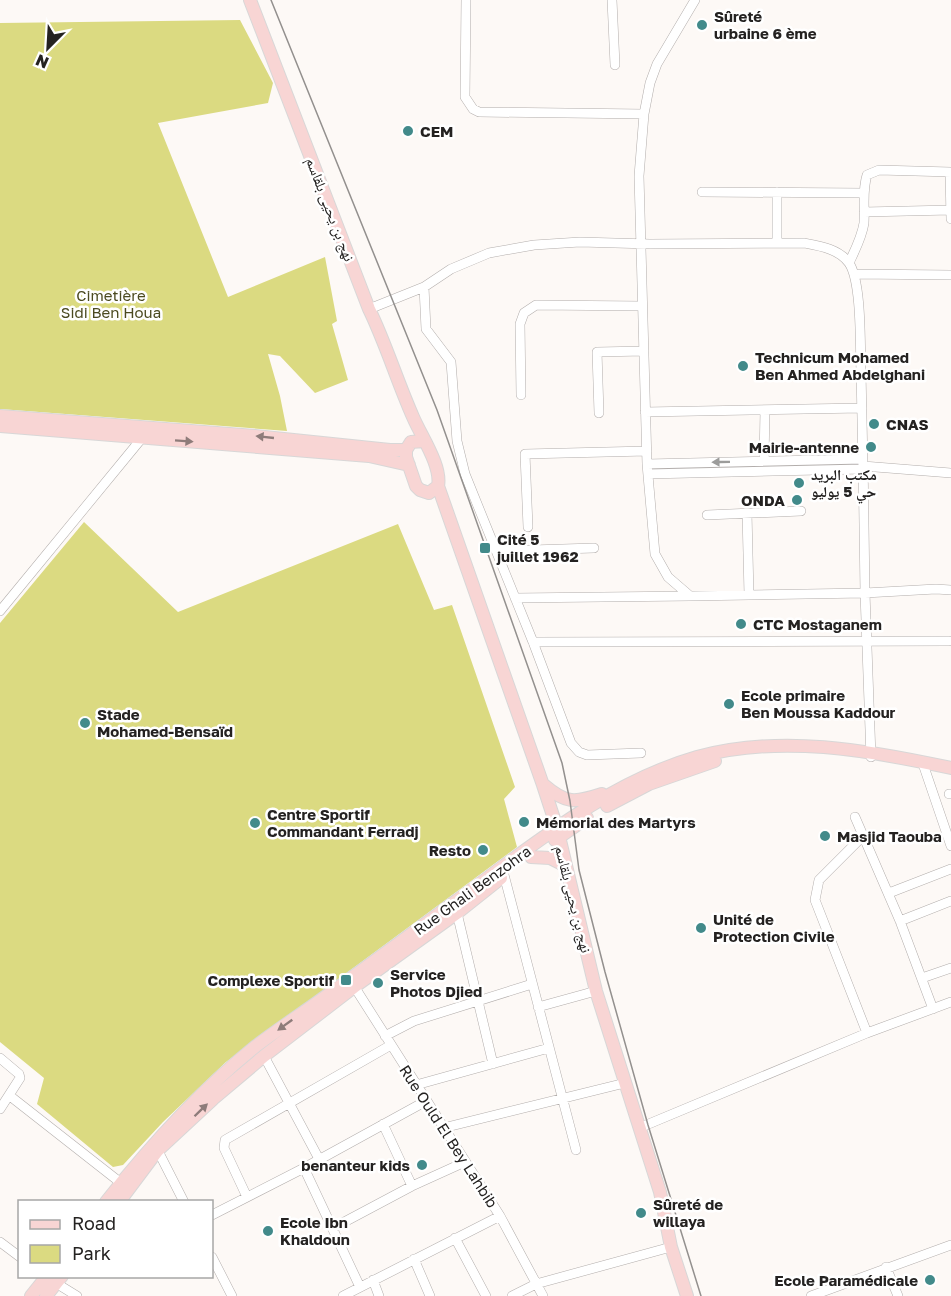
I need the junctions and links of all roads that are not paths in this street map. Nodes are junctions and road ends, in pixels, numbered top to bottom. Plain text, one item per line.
1 (250, 0) edge
2 (466, 0) edge
3 (612, 0) edge
4 (695, 0) edge
5 (615, 65) dead end
6 (644, 114) junction
7 (950, 172) edge
8 (702, 192) dead end
9 (777, 192) junction
10 (864, 193) junction
11 (951, 210) edge
12 (864, 212) junction
13 (951, 219) edge
14 (777, 243) junction
15 (641, 244) junction
16 (849, 263) junction
17 (855, 274) junction
18 (951, 275) edge
19 (424, 287) junction
20 (642, 306) junction
21 (369, 309) junction
22 (644, 351) junction
23 (521, 395) dead end
24 (862, 408) junction
25 (765, 410) junction
26 (645, 412) junction
27 (599, 413) dead end
28 (0, 416) edge
29 (0, 426) edge
30 (143, 433) junction
31 (414, 444) junction
32 (646, 451) junction
33 (764, 461) junction
34 (408, 465) junction
35 (863, 465) junction
36 (647, 469) junction
37 (951, 473) edge
38 (438, 486) junction
39 (425, 493) junction
40 (445, 506) junction
41 (801, 511) dead end
42 (747, 513) junction
43 (707, 515) dead end
44 (528, 527) dead end
45 (594, 548) dead end
46 (497, 551) junction
47 (951, 590) edge
48 (865, 593) junction
49 (749, 595) junction
50 (690, 596) junction
51 (516, 598) junction
52 (0, 611) edge
53 (949, 641) dead end
54 (533, 642) junction
55 (867, 642) junction
56 (641, 753) dead end
57 (870, 754) junction
58 (922, 765) junction
59 (951, 768) edge
60 (951, 776) edge
61 (543, 784) junction
62 (620, 788) junction
63 (855, 817) dead end
64 (558, 833) junction
65 (863, 836) junction
66 (951, 846) edge
67 (531, 857) junction
68 (566, 866) junction
69 (951, 869) edge
70 (503, 872) junction
71 (889, 893) junction
72 (951, 901) edge
73 (457, 913) junction
74 (900, 921) junction
75 (951, 968) edge
76 (922, 978) junction
77 (352, 983) junction
78 (532, 984) junction
79 (596, 992) junction
80 (478, 1002) junction
81 (951, 1002) edge
82 (538, 1007) junction
83 (933, 1009) junction
84 (867, 1034) junction
85 (385, 1036) junction
86 (391, 1045) junction
87 (549, 1048) junction
88 (264, 1056) junction
89 (0, 1058) edge
90 (493, 1064) junction
91 (625, 1083) junction
92 (416, 1085) junction
93 (10, 1096) junction
94 (563, 1099) junction
95 (426, 1101) junction
96 (288, 1102) junction
97 (0, 1108) edge
98 (383, 1124) junction
99 (443, 1128) junction
100 (639, 1128) junction
101 (156, 1146) junction
102 (576, 1150) dead end
103 (319, 1159) junction
104 (465, 1162) junction
105 (304, 1168) junction
106 (121, 1183) junction
107 (412, 1186) junction
108 (247, 1197) junction
109 (108, 1200) edge
110 (120, 1200) edge
111 (183, 1200) edge
112 (213, 1214) edge
113 (500, 1216) junction
114 (333, 1228) junction
115 (455, 1238) junction
116 (0, 1242) edge
117 (951, 1245) edge
118 (671, 1247) junction
119 (18, 1256) edge
120 (213, 1259) edge
121 (414, 1259) junction
122 (886, 1267) junction
123 (51, 1278) edge
124 (373, 1280) junction
125 (536, 1284) junction
126 (360, 1287) junction
127 (31, 1296) edge
128 (46, 1296) edge
129 (77, 1296) edge
130 (232, 1296) edge
131 (343, 1296) edge
132 (380, 1296) edge
133 (430, 1296) edge
134 (486, 1296) edge
135 (512, 1296) edge
136 (543, 1296) edge
137 (687, 1296) edge
138 (812, 1296) edge
139 (898, 1296) edge

1 - 21 main road, نهج بن يحيى بلقاسم
2 - 6 street
3 - 5 street
4 - 6 street
6 - 15 street
7 - 10 street
7 - 11 street
8 - 9 street
9 - 10 street
9 - 14 street
10 - 12 street
11 - 12 street
11 - 13 street
12 - 16 street
14 - 15 street
14 - 16 street
15 - 19 street
15 - 20 street
16 - 17 street
17 - 18 street
17 - 24 street
19 - 21 street
19 - 46 street
20 - 22 street
20 - 23 street
21 - 31 main road, نهج بن يحيى بلقاسم
22 - 26 street
22 - 27 street
24 - 25 street
24 - 35 street
25 - 26 street
25 - 33 street
26 - 32 street
28 - 30 main road
29 - 30 main road
31 -> 30 main road
30 -> 34 main road
30 - 52 street
31 - 34 main road
31 - 38 main road, نهج بن يحيى بلقاسم
32 - 36 street
32 - 44 street
33 - 35 street
33 -> 36 street
34 - 39 main road
35 - 36 street
35 - 37 street
35 - 48 street
36 - 50 street
38 - 39 main road
38 - 40 main road, نهج بن يحيى بلقاسم
39 - 40 main road
40 - 61 main road, نهج بن يحيى بلقاسم
41 - 42 street
42 - 43 street
42 - 49 street
45 - 46 street
46 - 51 street
47 - 48 street
48 - 49 street
48 - 55 street
49 - 50 street
50 - 51 street
51 - 54 street
53 - 55 street
54 - 55 street
54 - 56 street
55 - 57 street
57 - 58 main road, Rue Ghali Benzohra
57 - 62 main road, Rue Ghali Benzohra
57 - 64 main road, Rue Ghali Benzohra
58 - 59 main road, Rue Ghali Benzohra
58 - 60 main road, Rue Ghali Benzohra
58 - 66 street
61 - 62 main road
61 - 64 main road, نهج بن يحيى بلقاسم
62 - 64 main road, Rue Ghali Benzohra
63 - 65 street
64 - 67 main road, Rue Ghali Benzohra
64 - 68 main road, نهج بن يحيى بلقاسم
64 - 70 main road, Rue Ghali Benzohra
65 - 71 street
65 - 84 street
67 - 68 main road
67 - 70 main road, Rue Ghali Benzohra
68 - 79 main road, نهج بن يحيى بلقاسم
69 - 71 street
70 - 73 main road, Rue Ghali Benzohra
70 - 77 main road, Rue Ghali Benzohra
70 - 78 street
71 - 74 street
72 - 74 street
73 - 77 main road, Rue Ghali Benzohra
73 - 80 street
74 - 76 street
75 - 76 street
76 - 83 street
77 - 85 street, Rue Ould El Bey Lahbib
77 - 88 main road, Rue Ghali Benzohra
77 -> 101 main road, Rue Ghali Benzohra
78 - 80 street
78 - 82 street
79 - 82 street
79 - 91 main road, نهج بن يحيى بلقاسم
80 - 85 street
80 - 90 street
81 - 83 street
82 - 87 street
83 - 84 street
84 - 100 street
85 - 86 street, Rue Ould El Bey Lahbib
86 - 92 street, Rue Ould El Bey Lahbib
86 - 96 street
87 - 90 street
87 - 94 street
88 - 96 street
101 -> 88 main road, Rue Ghali Benzohra
89 - 93 street
90 - 92 street
91 - 94 street
91 - 100 main road, نهج بن يحيى بلقاسم
92 - 95 street, Rue Ould El Bey Lahbib
93 - 97 street
93 - 106 street
94 - 99 street
94 - 102 street
95 - 98 street
95 - 99 street, Rue Ould El Bey Lahbib
96 - 103 street
96 - 108 street
98 - 103 street
98 - 107 street
99 - 104 street, Rue Ould El Bey Lahbib
100 - 118 main road, نهج بن يحيى بلقاسم
101 - 106 main road, Rue Ghali Benzohra
101 - 110 main road, Rue Ghali Benzohra
101 - 111 street
103 - 105 street
104 - 107 street
104 - 113 street, Rue Ould El Bey Lahbib
105 - 108 street
105 - 114 street
106 - 109 main road, Rue Ghali Benzohra
107 - 114 street
108 - 112 street
113 - 115 street
113 - 125 street, Rue Ould El Bey Lahbib
114 - 126 street
115 - 121 street
115 - 134 street
116 - 119 street
117 - 122 street
118 - 125 street
118 - 137 main road, نهج بن يحيى بلقاسم
120 - 130 street
121 - 124 street
121 - 133 street
122 - 138 street
122 - 139 street
123 - 127 main road
123 - 128 main road
123 - 129 street
124 - 126 street
124 - 132 street
125 - 135 street
125 - 136 street, Rue Ould El Bey Lahbib
126 - 131 street

